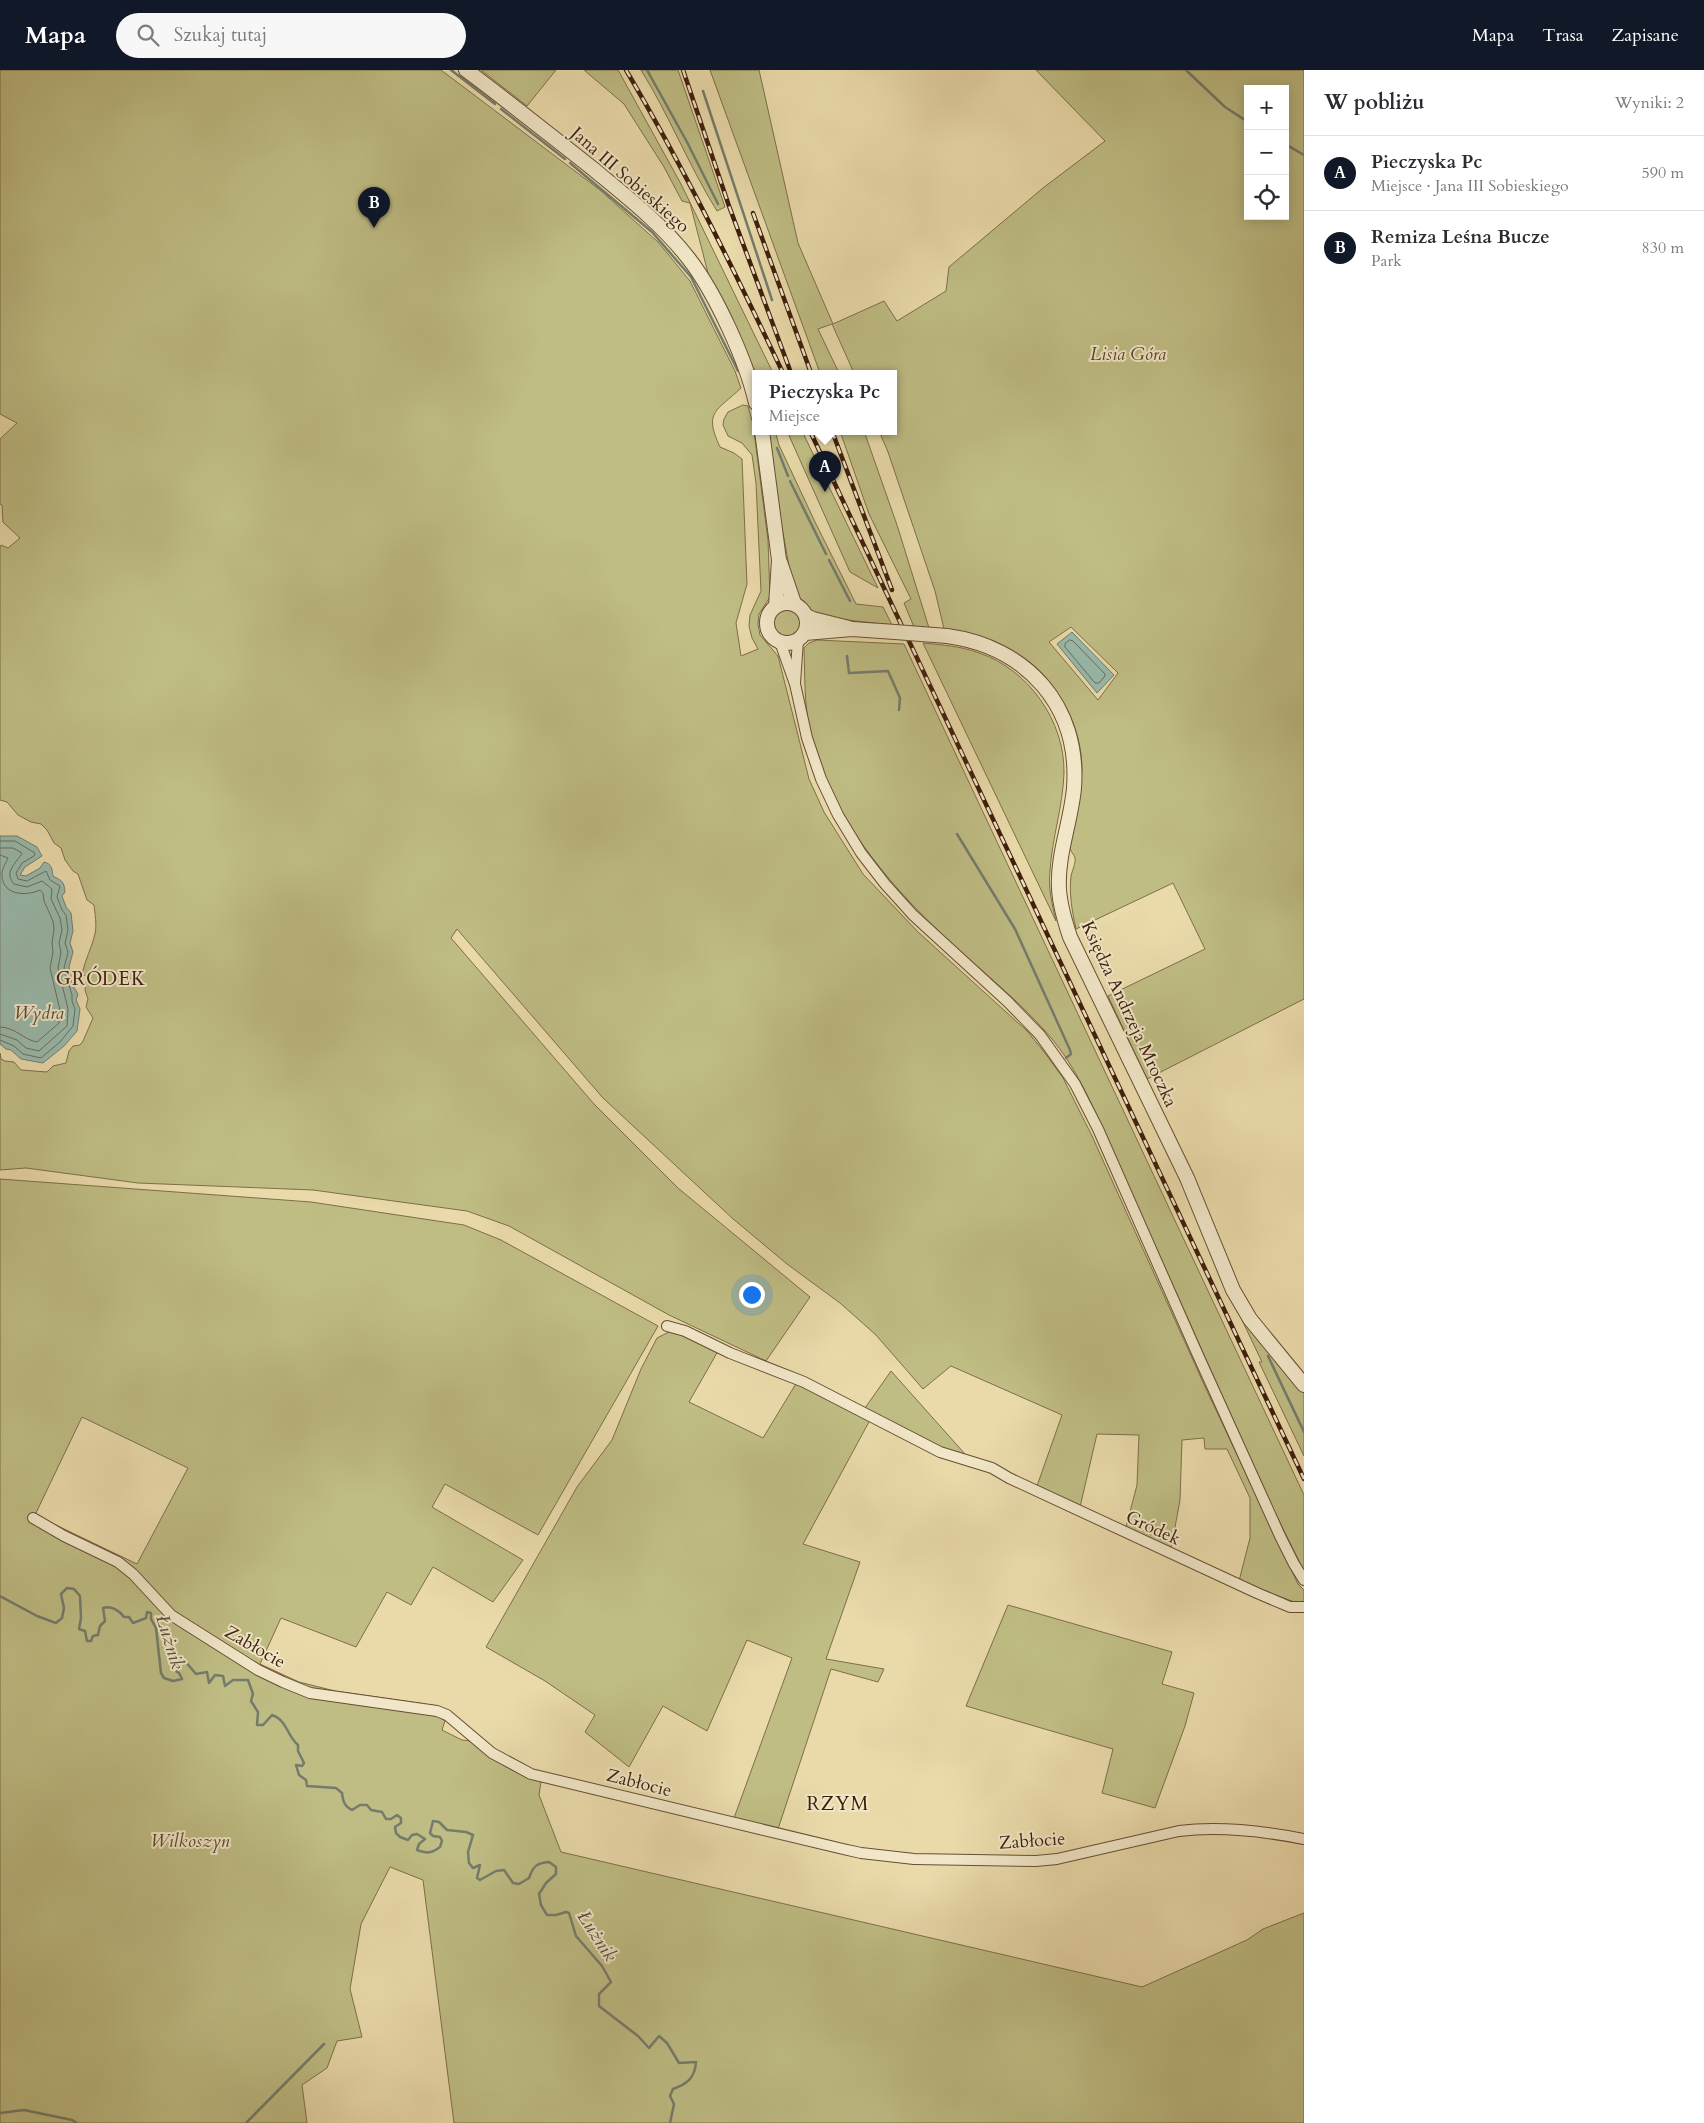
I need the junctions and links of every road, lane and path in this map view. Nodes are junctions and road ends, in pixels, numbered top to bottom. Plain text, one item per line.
1 (466, 70) edge
2 (752, 391) edge
3 (763, 435) edge
4 (779, 560) junction
5 (794, 603) junction
6 (776, 606) junction
7 (806, 616) junction
8 (852, 629) junction
9 (801, 636) junction
10 (780, 642) junction
11 (795, 684) junction
12 (667, 1326) dead end
13 (1304, 1385) edge
14 (34, 1518) dead end
15 (1304, 1580) edge
16 (1304, 1607) edge
17 (1304, 1839) edge

1 - 2 street, Jana III Sobieskiego
3 - 4 street
4 - 5 street
4 - 6 street
5 - 6 street
5 - 7 street
6 - 10 street
7 - 8 street, Księdza Andrzeja Mroczka
7 - 9 street
8 - 9 street, Księdza Andrzeja Mroczka
8 - 13 street, Księdza Andrzeja Mroczka, bridge
9 - 10 street
9 - 11 street
10 - 11 street
11 - 15 street
12 - 16 street, Gródek
14 - 17 street, Zabłocie

